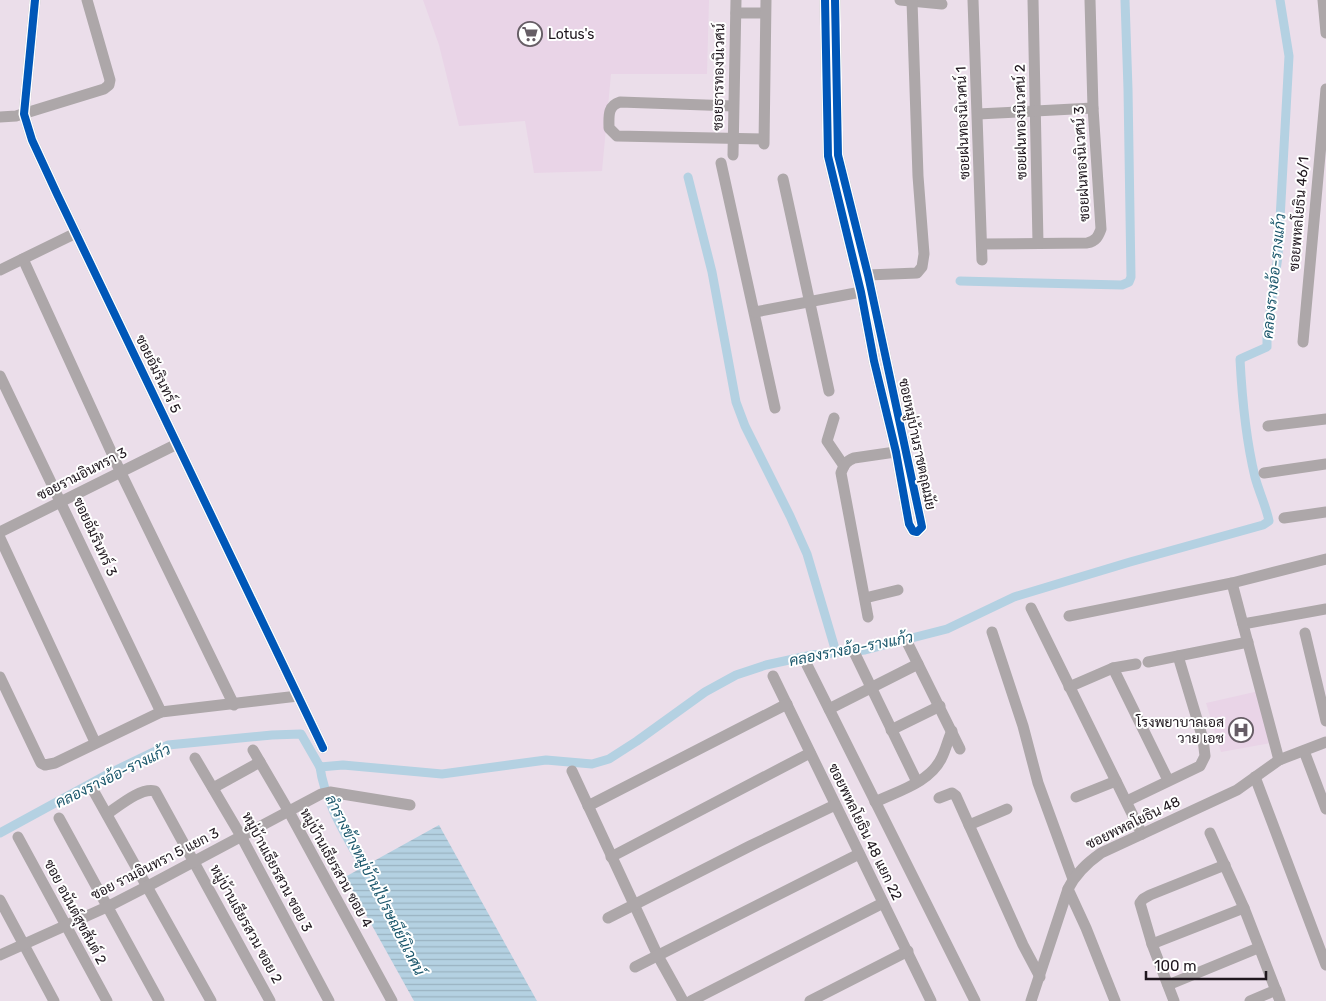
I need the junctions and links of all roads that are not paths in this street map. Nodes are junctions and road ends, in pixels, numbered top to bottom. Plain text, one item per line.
1 (35, 0) edge
2 (87, 0) edge
3 (736, 0) edge
4 (766, 0) edge
5 (825, 0) edge
6 (835, 0) edge
7 (900, 0) edge
8 (973, 0) edge
9 (1033, 0) edge
10 (1090, 0) edge
11 (1323, 0) edge
12 (912, 1) edge
13 (942, 4) dead end
14 (736, 13) junction
15 (765, 13) junction
16 (1326, 33) edge
17 (1326, 89) edge
18 (733, 106) junction
19 (1093, 108) junction
20 (1036, 111) junction
21 (24, 114) junction
22 (978, 114) junction
23 (0, 117) edge
24 (733, 137) junction
25 (732, 155) dead end
26 (721, 163) dead end
27 (783, 179) dead end
28 (850, 222) junction
29 (76, 233) junction
30 (1038, 243) junction
31 (982, 244) junction
32 (23, 259) junction
33 (982, 260) dead end
34 (0, 270) edge
35 (868, 275) junction
36 (861, 292) junction
37 (810, 302) junction
38 (754, 312) junction
39 (1303, 342) dead end
40 (884, 374) junction
41 (0, 376) edge
42 (829, 390) dead end
43 (775, 408) dead end
44 (834, 418) dead end
45 (1326, 419) edge
46 (1268, 426) dead end
47 (177, 444) junction
48 (901, 451) junction
49 (1326, 464) edge
50 (844, 466) junction
51 (120, 471) junction
52 (1264, 473) dead end
53 (61, 501) junction
54 (1326, 512) edge
55 (1284, 518) dead end
56 (0, 532) edge
57 (0, 538) edge
58 (1326, 559) edge
59 (1232, 583) junction
60 (898, 590) dead end
61 (864, 598) junction
62 (1031, 608) dead end
63 (1326, 609) edge
64 (1069, 616) dead end
65 (868, 617) dead end
66 (1243, 624) junction
67 (992, 632) dead end
68 (1305, 633) dead end
69 (1248, 642) junction
70 (908, 644) dead end
71 (855, 654) dead end
72 (1178, 656) junction
73 (1148, 662) dead end
74 (918, 664) junction
75 (1136, 664) dead end
76 (807, 665) dead end
77 (1113, 668) junction
78 (773, 676) dead end
79 (0, 677) edge
80 (871, 687) junction
81 (1069, 687) junction
82 (298, 696) junction
83 (234, 704) junction
84 (787, 704) junction
85 (940, 706) junction
86 (829, 709) junction
87 (161, 712) junction
88 (1326, 721) edge
89 (892, 730) junction
90 (952, 731) junction
91 (95, 742) junction
92 (1326, 742) edge
93 (322, 748) dead end
94 (960, 749) dead end
95 (253, 750) dead end
96 (1304, 751) junction
97 (810, 753) junction
98 (195, 758) dead end
99 (1279, 760) junction
100 (260, 762) junction
101 (572, 772) dead end
102 (1255, 777) junction
103 (1168, 780) junction
104 (1116, 781) junction
105 (917, 782) junction
106 (214, 788) junction
107 (93, 790) dead end
108 (1076, 797) dead end
109 (939, 798) dead end
110 (1127, 801) junction
111 (875, 802) junction
112 (410, 805) dead end
113 (835, 805) junction
114 (588, 806) junction
115 (1007, 809) dead end
116 (1326, 809) edge
117 (288, 810) junction
118 (107, 814) junction
119 (59, 818) dead end
120 (970, 825) junction
121 (1210, 833) dead end
122 (1142, 834) junction
123 (241, 836) junction
124 (18, 837) dead end
125 (859, 854) junction
126 (611, 857) junction
127 (194, 862) junction
128 (1225, 865) junction
129 (1071, 884) junction
130 (148, 886) junction
131 (0, 900) edge
132 (883, 903) junction
133 (109, 906) junction
134 (634, 906) junction
135 (1244, 908) junction
136 (608, 918) dead end
137 (66, 925) junction
138 (1152, 944) junction
139 (24, 945) junction
140 (1258, 948) junction
141 (908, 951) junction
142 (0, 955) edge
143 (658, 956) junction
144 (1326, 965) edge
145 (635, 967) dead end
146 (1040, 977) junction
147 (1168, 985) junction
148 (1278, 996) edge
149 (54, 1001) edge
150 (106, 1001) edge
151 (160, 1001) edge
152 (211, 1001) edge
153 (270, 1001) edge
154 (329, 1001) edge
155 (392, 1001) edge
156 (683, 1001) edge
157 (691, 1001) edge
158 (810, 1001) edge
159 (931, 1001) edge
160 (975, 1001) edge
161 (1032, 1001) edge
162 (1114, 1001) edge
163 (1174, 1001) edge
164 (1250, 1001) edge

1 - 21 street, ซอยอัมรินทร์ 5
2 - 21 street
3 - 14 street, ซอยธารทองนิเวศน์
4 - 15 street
5 - 28 street, ซอยหมู่บ้านราชตฤณมัย
6 - 28 street, ซอยหมู่บ้านราชตฤณมัย
7 - 12 street
8 - 22 street, ซอยฝนทองนิเวศน์ 1
9 - 20 street, ซอยฝนทองนิเวศน์ 2
10 - 19 street, ซอยฝนทองนิเวศน์ 3
11 - 16 street
12 - 13 street
12 - 35 street
14 - 15 street
14 - 18 street, ซอยธารทองนิเวศน์
15 - 24 street
17 - 39 street, ซอยพหลโยธิน 46/1
18 - 24 street, ซอยธารทองนิเวศน์
18 - 24 street
19 - 20 street
19 - 30 street, ซอยฝนทองนิเวศน์ 3
20 - 22 street
20 - 30 street, ซอยฝนทองนิเวศน์ 2
21 - 23 street
21 - 29 street, ซอยอัมรินทร์ 5
22 - 31 street, ซอยฝนทองนิเวศน์ 1
24 - 25 street, ซอยธารทองนิเวศน์
26 - 38 street
27 - 37 street
28 - 35 street, ซอยหมู่บ้านราชตฤณมัย
28 - 36 street, ซอยหมู่บ้านราชตฤณมัย
29 - 32 street
29 - 47 street, ซอยอัมรินทร์ 5
30 - 31 street, ซอยฝนทองนิเวศน์ 3
31 - 33 street, ซอยฝนทองนิเวศน์ 1
32 - 34 street
32 - 51 street
35 - 40 street, ซอยหมู่บ้านราชตฤณมัย
36 - 37 street
36 - 40 street, ซอยหมู่บ้านราชตฤณมัย
37 - 38 street
37 - 42 street
38 - 43 street
40 - 48 street, ซอยหมู่บ้านราชตฤณมัย
41 - 53 street, ซอยอัมรินทร์ 3
44 - 50 street
45 - 46 street
47 - 51 street, ซอยรามอินทรา 3
47 - 82 street, ซอยอัมรินทร์ 5
48 - 48 street, ซอยหมู่บ้านราชตฤณมัย
48 - 50 street
49 - 52 street
50 - 61 street
51 - 53 street, ซอยรามอินทรา 3
51 - 83 street
53 - 56 street, ซอยรามอินทรา 3
53 - 87 street, ซอยอัมรินทร์ 3
54 - 55 street
57 - 91 street
58 - 59 street
59 - 64 street
59 - 66 street
60 - 61 street
61 - 65 street
62 - 81 street
63 - 66 street
66 - 69 street
67 - 129 street
68 - 88 street
69 - 72 street
69 - 99 street
70 - 74 street
71 - 80 street
72 - 73 street
72 - 103 street
74 - 80 street
74 - 85 street
75 - 77 street
76 - 86 street
77 - 81 street
77 - 103 street
78 - 84 street, ซอยพหลโยธิน 48 แยก 22
79 - 91 street
80 - 86 street
80 - 89 street
81 - 104 street
82 - 83 street
82 - 93 street, ซอยอัมรินทร์ 5
83 - 87 street
84 - 97 street, ซอยพหลโยธิน 48 แยก 22
84 - 114 street
85 - 89 street
85 - 90 street
86 - 111 street
87 - 91 street
89 - 105 street
90 - 94 street
90 - 105 street
92 - 96 street, ซอยพหลโยธิน 48
95 - 100 street, หมู่บ้านเธียรสวน ซอย 4
96 - 99 street, ซอยพหลโยธิน 48
96 - 116 street
97 - 113 street, ซอยพหลโยธิน 48 แยก 22
97 - 126 street
98 - 106 street, หมู่บ้านเธียรสวน ซอย 3
99 - 102 street, ซอยพหลโยธิน 48
100 - 106 street
100 - 117 street, หมู่บ้านเธียรสวน ซอย 4
101 - 114 street
102 - 122 street, ซอยพหลโยธิน 48
102 - 144 street
103 - 110 street
104 - 108 street
104 - 110 street
105 - 111 street
106 - 123 street, หมู่บ้านเธียรสวน ซอย 3
107 - 118 street
109 - 120 street
110 - 122 street
111 - 160 street
112 - 117 street, ซอย รามอินทรา 5 แยก 3
113 - 125 street, ซอยพหลโยธิน 48 แยก 22
113 - 134 street
114 - 126 street
115 - 120 street
117 - 123 street, ซอย รามอินทรา 5 แยก 3
117 - 155 street, หมู่บ้านเธียรสวน ซอย 4
118 - 127 street, หมู่บ้านเธียรสวน ซอย 2
118 - 130 street
119 - 133 street
120 - 146 street
121 - 128 street
122 - 129 street, ซอยพหลโยธิน 48
123 - 127 street, ซอย รามอินทรา 5 แยก 3
123 - 154 street, หมู่บ้านเธียรสวน ซอย 3
124 - 137 street, ซอย อนันต์สุขสันต์ 2
125 - 132 street, ซอยพหลโยธิน 48 แยก 22
125 - 143 street
126 - 134 street
127 - 130 street, ซอย รามอินทรา 5 แยก 3
127 - 153 street, หมู่บ้านเธียรสวน ซอย 2
128 - 135 street
128 - 138 street
129 - 146 street, ซอยพหลโยธิน 48
129 - 162 street
130 - 133 street, ซอย รามอินทรา 5 แยก 3
130 - 152 street
131 - 139 street
132 - 141 street, ซอยพหลโยธิน 48 แยก 22
132 - 157 street
133 - 137 street, ซอย รามอินทรา 5 แยก 3
133 - 151 street
134 - 136 street
134 - 143 street
135 - 138 street
135 - 140 street
137 - 139 street, ซอย รามอินทรา 5 แยก 3
137 - 150 street, ซอย อนันต์สุขสันต์ 2
138 - 147 street
139 - 142 street, ซอย รามอินทรา 5 แยก 3
139 - 149 street
140 - 147 street
140 - 148 street
141 - 158 street
141 - 159 street, ซอยพหลโยธิน 48 แยก 22
143 - 145 street
143 - 156 street
146 - 161 street, ซอยพหลโยธิน 48
147 - 163 street
148 - 164 street

